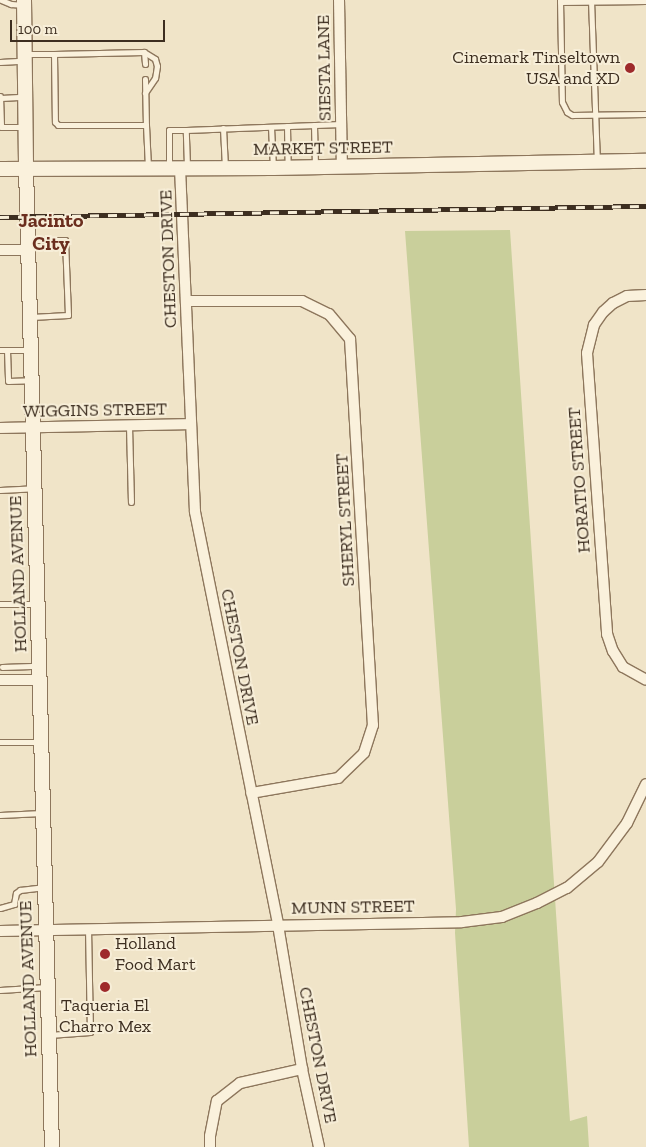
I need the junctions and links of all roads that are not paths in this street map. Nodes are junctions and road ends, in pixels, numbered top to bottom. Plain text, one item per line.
1 (1, 0) edge
2 (339, 0) edge
3 (560, 1) edge
4 (591, 1) edge
5 (646, 1) edge
6 (24, 2) edge
7 (144, 52) junction
8 (54, 54) junction
9 (25, 58) junction
10 (0, 62) edge
11 (145, 64) dead end
12 (145, 79) dead end
13 (145, 93) junction
14 (0, 97) edge
15 (26, 97) junction
16 (0, 108) edge
17 (594, 114) junction
18 (646, 114) edge
19 (341, 124) junction
20 (146, 125) junction
21 (314, 125) junction
22 (271, 126) junction
23 (287, 126) junction
24 (26, 127) junction
25 (0, 128) edge
26 (224, 128) junction
27 (186, 130) junction
28 (646, 161) edge
29 (596, 162) junction
30 (342, 166) junction
31 (315, 167) junction
32 (26, 168) junction
33 (148, 168) junction
34 (179, 168) junction
35 (225, 168) junction
36 (273, 168) junction
37 (288, 168) junction
38 (0, 169) edge
39 (28, 245) junction
40 (0, 250) edge
41 (646, 295) edge
42 (186, 300) junction
43 (30, 317) junction
44 (0, 350) edge
45 (7, 350) junction
46 (31, 350) junction
47 (31, 380) junction
48 (190, 424) junction
49 (128, 426) junction
50 (32, 427) junction
51 (0, 428) edge
52 (34, 488) junction
53 (0, 490) edge
54 (131, 502) dead end
55 (0, 604) edge
56 (37, 604) junction
57 (39, 666) junction
58 (1, 667) edge
59 (1, 680) edge
60 (39, 680) junction
61 (646, 680) edge
62 (0, 742) edge
63 (41, 742) junction
64 (646, 784) edge
65 (251, 793) junction
66 (43, 813) junction
67 (0, 815) edge
68 (45, 887) junction
69 (0, 908) edge
70 (278, 925) junction
71 (88, 929) junction
72 (0, 930) edge
73 (46, 930) junction
74 (47, 986) junction
75 (0, 990) edge
76 (49, 1035) junction
77 (302, 1069) junction
78 (52, 1147) edge
79 (210, 1147) edge
80 (319, 1147) edge

1 - 6 lane
2 - 19 street, SIESTA LANE
3 - 4 lane
3 - 17 lane
4 - 5 lane
4 - 17 lane
6 - 9 main road, HOLLAND AVENUE
7 - 8 lane
7 - 11 lane
7 - 13 lane
8 - 9 lane
8 - 20 lane
9 - 10 lane
9 - 15 main road, HOLLAND AVENUE
12 - 13 lane
13 - 20 lane
14 - 15 lane
14 - 16 lane
15 - 24 main road, HOLLAND AVENUE
16 - 25 lane
17 - 18 lane
17 - 29 lane
19 - 21 lane
19 - 30 street, SIESTA LANE
20 - 33 lane
21 - 23 lane
21 - 31 lane
22 - 23 lane
22 - 26 lane
22 - 36 lane
23 - 37 lane
24 - 25 lane
24 - 32 main road, HOLLAND AVENUE
26 - 27 lane
26 - 35 lane
27 - 34 lane
27 - 34 lane
28 - 29 main road, MARKET STREET
29 - 30 main road, MARKET STREET
30 - 31 main road, MARKET STREET
31 - 37 main road, MARKET STREET
32 - 33 main road, MARKET STREET
32 - 38 main road, MARKET STREET
32 - 39 main road, HOLLAND AVENUE
33 - 34 main road, MARKET STREET
34 - 35 main road, MARKET STREET
34 - 42 street, CHESTON DRIVE
35 - 36 main road, MARKET STREET
36 - 37 main road, MARKET STREET
39 - 40 street
39 - 43 main road, HOLLAND AVENUE
39 - 43 lane
41 - 61 street, HORATIO STREET
42 - 48 street, CHESTON DRIVE
42 - 65 street, SHERYL STREET
43 - 46 main road, HOLLAND AVENUE
44 - 45 lane
45 - 46 lane
45 - 47 lane
46 - 47 main road, HOLLAND AVENUE
47 - 50 main road, HOLLAND AVENUE
48 - 49 street, WIGGINS STREET
48 - 65 street, CHESTON DRIVE
49 - 50 street, WIGGINS STREET
49 - 54 lane
50 - 51 street, WIGGINS STREET
50 - 52 main road, HOLLAND AVENUE
52 - 53 lane
52 - 56 main road, HOLLAND AVENUE
55 - 56 lane
56 - 57 main road, HOLLAND AVENUE
57 - 58 lane
57 - 60 main road, HOLLAND AVENUE
58 - 59 lane
59 - 60 street
60 - 63 main road, HOLLAND AVENUE
62 - 63 lane
63 - 66 main road, HOLLAND AVENUE
64 - 70 street, MUNN STREET
65 - 70 street, CHESTON DRIVE
66 - 67 lane
66 - 68 main road, HOLLAND AVENUE
68 - 69 lane
68 - 73 main road, HOLLAND AVENUE
70 - 71 street, MUNN STREET
70 - 77 street, CHESTON DRIVE
71 - 73 street, MUNN STREET
71 - 76 lane
72 - 73 street, MUNN STREET
73 - 74 main road, HOLLAND AVENUE
74 - 75 lane
74 - 76 main road, HOLLAND AVENUE
76 - 78 main road, HOLLAND AVENUE
77 - 79 street
77 - 80 street, CHESTON DRIVE

